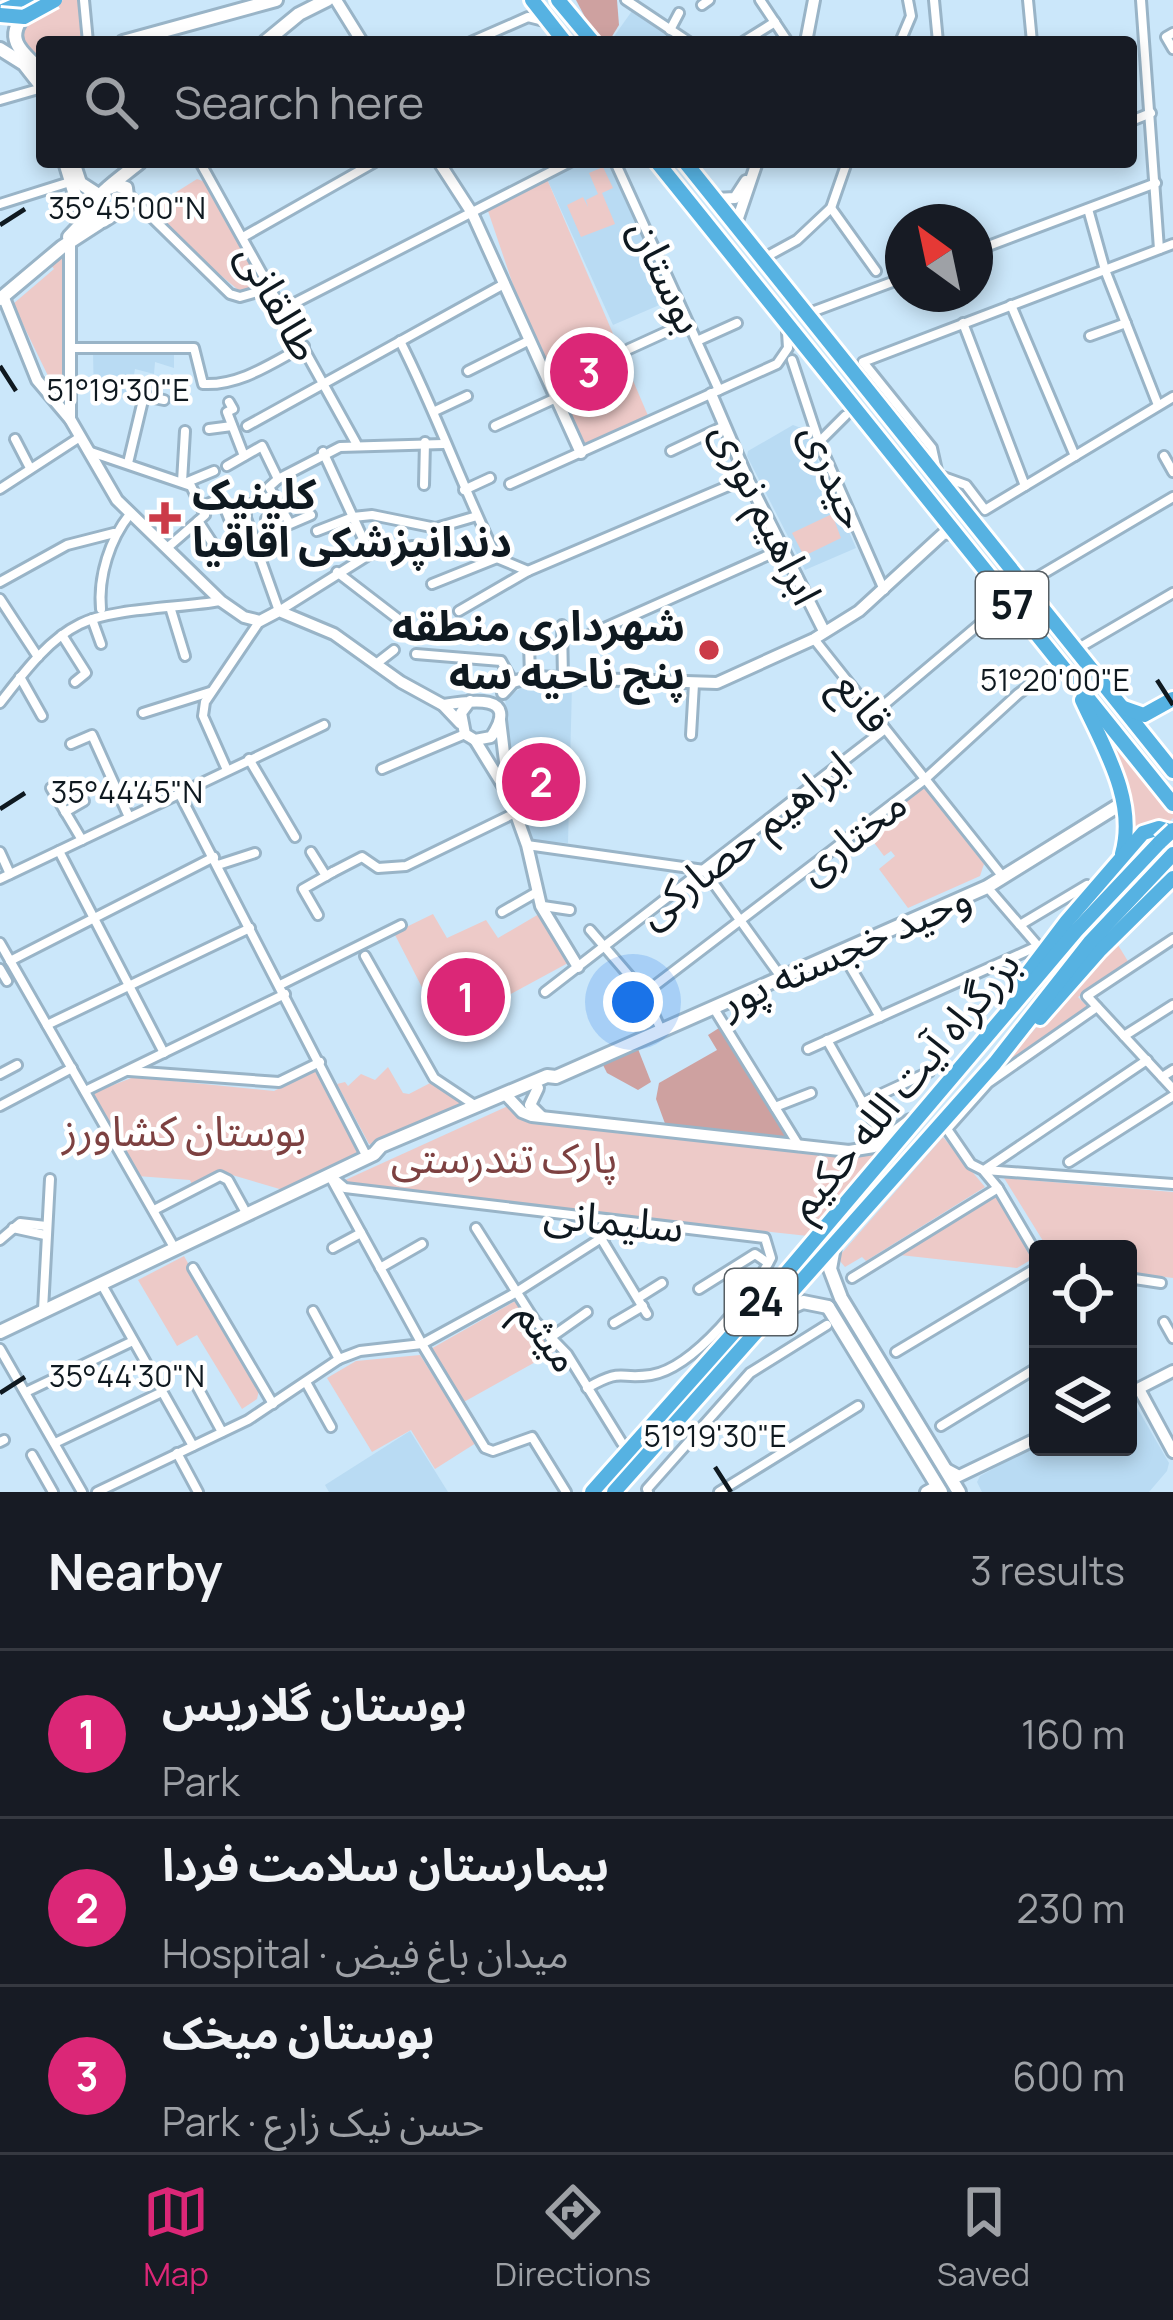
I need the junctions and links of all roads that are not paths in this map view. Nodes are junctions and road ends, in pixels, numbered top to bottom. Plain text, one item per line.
1 (28, 0) edge
2 (52, 0) edge
3 (83, 0) edge
4 (275, 0) edge
5 (304, 0) edge
6 (327, 0) edge
7 (336, 0) edge
8 (532, 0) edge
9 (558, 0) edge
10 (572, 0) edge
11 (626, 0) edge
12 (760, 0) edge
13 (814, 0) edge
14 (908, 0) edge
15 (934, 0) edge
16 (1028, 0) edge
17 (1141, 0) edge
18 (679, 13) dead end
19 (0, 14) edge
20 (775, 22) junction
21 (551, 23) junction
22 (670, 30) junction
23 (87, 36) edge
24 (145, 36) edge
25 (270, 36) edge
26 (272, 36) edge
27 (358, 36) edge
28 (485, 36) edge
29 (561, 36) edge
30 (589, 36) edge
31 (591, 36) edge
32 (680, 36) edge
33 (752, 36) edge
34 (784, 36) edge
35 (807, 36) edge
36 (903, 36) edge
37 (937, 36) edge
38 (1031, 36) edge
39 (1170, 36) edge
40 (0, 49) edge
41 (1173, 49) edge
42 (36, 65) edge
43 (36, 66) edge
44 (36, 90) edge
45 (0, 100) edge
46 (1151, 113) junction
47 (1137, 119) edge
48 (71, 168) edge
49 (134, 168) edge
50 (139, 168) edge
51 (207, 168) edge
52 (364, 168) edge
53 (443, 168) edge
54 (558, 168) edge
55 (618, 168) edge
56 (662, 168) edge
57 (690, 168) edge
58 (753, 168) edge
59 (755, 168) edge
60 (846, 168) edge
61 (74, 181) junction
62 (1156, 183) junction
63 (105, 192) junction
64 (129, 194) junction
65 (714, 199) junction
66 (0, 204) edge
67 (832, 208) junction
68 (1088, 209) junction
69 (472, 213) junction
70 (94, 220) junction
71 (736, 224) junction
72 (243, 237) junction
73 (66, 244) junction
74 (993, 244) edge
75 (1173, 244) edge
76 (1159, 249) junction
77 (764, 258) junction
78 (1105, 270) junction
79 (876, 271) dead end
80 (505, 284) junction
81 (885, 285) edge
82 (271, 288) junction
83 (2, 299) edge
84 (1011, 305) junction
85 (283, 309) junction
86 (809, 313) junction
87 (784, 319) junction
88 (737, 322) dead end
89 (686, 323) junction
90 (963, 323) junction
91 (1126, 323) junction
92 (1090, 336) dead end
93 (530, 340) junction
94 (400, 341) junction
95 (697, 341) junction
96 (304, 346) junction
97 (69, 348) junction
98 (629, 349) dead end
99 (836, 349) junction
100 (792, 360) dead end
101 (819, 364) junction
102 (468, 371) dead end
103 (862, 381) junction
104 (324, 383) junction
105 (715, 392) junction
106 (844, 394) junction
107 (467, 396) dead end
108 (556, 398) junction
109 (1173, 398) edge
110 (164, 400) dead end
111 (229, 402) dead end
112 (1158, 406) junction
113 (435, 411) junction
114 (845, 416) dead end
115 (70, 419) junction
116 (232, 426) junction
117 (248, 426) dead end
118 (495, 426) dead end
119 (724, 426) junction
120 (209, 428) dead end
121 (185, 431) dead end
122 (80, 437) junction
123 (15, 439) dead end
124 (425, 442) junction
125 (819, 442) junction
126 (356, 443) junction
127 (443, 444) junction
128 (671, 451) dead end
129 (89, 452) junction
130 (323, 452) junction
131 (580, 453) junction
132 (244, 456) junction
133 (1075, 456) junction
134 (1164, 456) dead end
135 (128, 463) junction
136 (227, 466) dead end
137 (30, 468) junction
138 (214, 471) dead end
139 (1173, 472) edge
140 (938, 475) junction
141 (490, 478) dead end
142 (747, 478) junction
143 (278, 479) junction
144 (186, 484) junction
145 (424, 484) dead end
146 (510, 484) dead end
147 (1025, 486) junction
148 (0, 488) edge
149 (464, 490) junction
150 (273, 495) junction
151 (1173, 497) edge
152 (201, 507) junction
153 (282, 511) junction
154 (130, 514) junction
155 (246, 515) junction
156 (311, 515) dead end
157 (477, 516) junction
158 (353, 517) junction
159 (266, 519) dead end
160 (198, 521) junction
161 (317, 531) dead end
162 (114, 533) junction
163 (953, 533) junction
164 (214, 544) dead end
165 (412, 546) dead end
166 (166, 549) junction
167 (782, 549) junction
168 (370, 554) junction
169 (497, 558) junction
170 (528, 571) junction
171 (337, 572) junction
172 (0, 582) edge
173 (432, 584) dead end
174 (1024, 585) junction
175 (884, 591) junction
176 (1173, 593) edge
177 (0, 599) edge
178 (221, 601) junction
179 (101, 609) dead end
180 (171, 610) junction
181 (1016, 610) junction
182 (279, 611) junction
183 (459, 611) dead end
184 (92, 619) junction
185 (260, 620) junction
186 (562, 625) dead end
187 (415, 632) dead end
188 (591, 634) dead end
189 (62, 635) junction
190 (819, 635) junction
191 (530, 642) dead end
192 (100, 644) dead end
193 (394, 650) dead end
194 (1076, 650) junction
195 (416, 654) dead end
196 (185, 656) dead end
197 (38, 657) junction
198 (376, 664) junction
199 (1051, 670) dead end
200 (20, 677) junction
201 (530, 677) junction
202 (563, 678) junction
203 (0, 679) edge
204 (75, 682) dead end
205 (513, 682) junction
206 (694, 684) junction
207 (1076, 685) junction
208 (213, 691) junction
209 (8, 693) junction
210 (503, 694) junction
211 (1173, 699) edge
212 (475, 700) junction
213 (0, 703) edge
214 (443, 706) junction
215 (1119, 706) junction
216 (143, 713) dead end
217 (873, 714) junction
218 (42, 716) dead end
219 (500, 716) junction
220 (324, 725) dead end
221 (885, 730) junction
222 (467, 732) junction
223 (691, 735) dead end
224 (71, 744) dead end
225 (249, 759) junction
226 (382, 769) dead end
227 (227, 770) junction
228 (1173, 771) edge
229 (924, 780) junction
230 (51, 788) dead end
231 (179, 793) junction
232 (509, 795) junction
233 (84, 801) dead end
234 (1124, 802) junction
235 (1173, 804) edge
236 (65, 812) junction
237 (515, 813) junction
238 (129, 818) junction
239 (1173, 831) edge
240 (295, 837) dead end
241 (82, 840) junction
242 (527, 845) junction
243 (59, 851) junction
244 (1, 852) edge
245 (311, 852) dead end
246 (255, 853) dead end
247 (1172, 855) edge
248 (1120, 859) junction
249 (216, 861) junction
250 (704, 870) junction
251 (332, 873) junction
252 (10, 874) junction
253 (1003, 877) junction
254 (0, 879) edge
255 (1170, 884) edge
256 (1087, 885) dead end
257 (987, 886) junction
258 (537, 892) junction
259 (541, 906) junction
260 (569, 910) dead end
261 (502, 912) dead end
262 (318, 915) dead end
263 (94, 918) junction
264 (741, 921) junction
265 (400, 925) dead end
266 (1020, 925) junction
267 (250, 928) junction
268 (590, 930) dead end
269 (1173, 939) edge
270 (0, 943) edge
271 (606, 946) junction
272 (841, 951) junction
273 (365, 956) dead end
274 (10, 961) junction
275 (578, 967) junction
276 (0, 969) edge
277 (781, 977) junction
278 (8, 981) dead end
279 (129, 986) junction
280 (282, 990) junction
281 (545, 992) dead end
282 (644, 994) junction
283 (1173, 1004) edge
284 (713, 1007) junction
285 (1097, 1007) junction
286 (615, 1016) dead end
287 (880, 1017) junction
288 (47, 1025) junction
289 (661, 1030) junction
290 (1124, 1036) junction
291 (827, 1040) junction
292 (982, 1041) junction
293 (808, 1049) dead end
294 (164, 1053) junction
295 (1147, 1060) junction
296 (320, 1062) junction
297 (995, 1063) junction
298 (17, 1065) dead end
299 (72, 1068) junction
300 (1173, 1070) edge
301 (128, 1071) junction
302 (928, 1072) dead end
303 (0, 1075) edge
304 (556, 1076) junction
305 (1162, 1077) junction
306 (538, 1088) junction
307 (85, 1091) junction
308 (1173, 1092) edge
309 (811, 1093) dead end
310 (508, 1098) junction
311 (862, 1103) junction
312 (0, 1106) edge
313 (477, 1107) junction
314 (775, 1107) junction
315 (926, 1107) junction
316 (544, 1118) junction
317 (881, 1136) dead end
318 (800, 1147) junction
319 (370, 1155) junction
320 (1069, 1162) dead end
321 (983, 1170) junction
322 (329, 1175) junction
323 (50, 1179) dead end
324 (1173, 1184) edge
325 (998, 1188) junction
326 (244, 1209) dead end
327 (154, 1210) junction
328 (590, 1219) junction
329 (626, 1222) junction
330 (476, 1228) dead end
331 (46, 1231) junction
332 (361, 1232) junction
333 (0, 1240) edge
334 (602, 1240) junction
335 (837, 1241) junction
336 (1029, 1241) edge
337 (422, 1244) dead end
338 (592, 1246) junction
339 (333, 1248) dead end
340 (175, 1249) junction
341 (768, 1264) junction
342 (193, 1268) dead end
343 (380, 1268) junction
344 (1029, 1273) edge
345 (852, 1278) dead end
346 (1137, 1279) edge
347 (662, 1283) dead end
348 (1161, 1283) dead end
349 (101, 1284) junction
350 (698, 1289) dead end
351 (515, 1294) junction
352 (841, 1298) junction
353 (643, 1306) junction
354 (828, 1307) junction
355 (43, 1311) junction
356 (313, 1311) dead end
357 (587, 1312) dead end
358 (1164, 1322) dead end
359 (614, 1323) dead end
360 (827, 1325) dead end
361 (757, 1330) junction
362 (0, 1332) edge
363 (550, 1338) junction
364 (1173, 1338) edge
365 (133, 1341) junction
366 (422, 1345) junction
367 (0, 1349) edge
368 (896, 1352) dead end
369 (339, 1359) junction
370 (1173, 1371) edge
371 (1029, 1372) edge
372 (307, 1384) junction
373 (197, 1386) dead end
374 (587, 1388) junction
375 (1137, 1390) edge
376 (26, 1392) junction
377 (162, 1392) junction
378 (1137, 1398) edge
379 (273, 1404) junction
380 (858, 1406) dead end
381 (941, 1426) dead end
382 (331, 1427) dead end
383 (222, 1432) junction
384 (1029, 1442) edge
385 (55, 1443) junction
386 (622, 1443) dead end
387 (193, 1446) junction
388 (1173, 1452) edge
389 (177, 1454) junction
390 (32, 1455) dead end
391 (944, 1468) junction
392 (935, 1490) edge
393 (648, 1491) edge
394 (53, 1492) edge
395 (82, 1492) edge
396 (97, 1492) edge
397 (198, 1492) edge
398 (566, 1492) edge
399 (592, 1492) edge
400 (614, 1492) edge
401 (719, 1492) edge
402 (959, 1492) edge

1 - 19 highway
2 - 19 highway, bridge
2 - 42 main road
3 - 23 street
4 - 24 main road
5 - 25 main road
6 - 26 main road
7 - 27 street
8 - 21 highway
9 - 30 highway
10 - 31 highway
11 - 22 street
12 - 20 street
13 - 35 street
14 - 36 street
15 - 37 street
16 - 38 street
17 - 46 street
18 - 22 street
20 - 33 street
20 - 34 street
21 - 28 street
21 - 29 highway
22 - 32 street
39 - 41 street
40 - 43 main road
44 - 45 street
46 - 47 street
46 - 62 street
48 - 61 main road
49 - 63 main road
50 - 64 main road
51 - 72 street, طالقانی
52 - 72 street
53 - 69 street
54 - 69 street
55 - 89 street, بوستان
56 - 87 highway, 57
57 - 65 highway, 57
58 - 65 street
59 - 71 street
60 - 67 street
61 - 63 main road
61 - 66 street
61 - 70 main road
62 - 68 street
62 - 76 street
63 - 64 main road
63 - 70 main road
64 - 70 main road
64 - 82 street
65 - 71 highway, 57
67 - 77 street
67 - 79 street
68 - 74 street
68 - 78 street
69 - 80 street
69 - 85 street
70 - 73 main road
71 - 77 highway, 57
72 - 82 street, طالقانی
73 - 83 main road
73 - 97 street
75 - 76 street
76 - 78 street
77 - 86 highway, 57
78 - 84 street
78 - 91 street
80 - 93 street
80 - 94 street
81 - 86 street
82 - 85 street, طالقانی
83 - 115 street
84 - 90 street
84 - 133 street
85 - 96 street, طالقانی
86 - 99 highway, 57
87 - 101 highway, 57
87 - 105 street
88 - 95 street
89 - 95 street, بوستان
89 - 98 street
90 - 140 street
90 - 147 street
91 - 92 street
91 - 112 street
93 - 102 street
93 - 108 street
94 - 104 street
94 - 113 street
95 - 105 street, بوستان
96 - 97 street
96 - 104 street, طالقانی
97 - 115 street
99 - 101 highway
99 - 103 highway, 57
100 - 125 street, حیدری
101 - 106 highway, 57
103 - 106 highway
103 - 140 highway, 57
104 - 117 street
104 - 126 street, طالقانی
105 - 119 street, ابراهیم نوری
105 - 131 street
106 - 163 highway, 57
107 - 113 street
108 - 118 street
108 - 131 street
109 - 112 street
110 - 135 street
111 - 116 street
112 - 133 street
113 - 127 street
114 - 125 street
115 - 122 street
116 - 120 street
116 - 132 street
119 - 128 street
119 - 142 street, ابراهیم نوری
121 - 144 street
122 - 129 street
122 - 137 street
123 - 137 street
124 - 126 street
124 - 127 street
124 - 145 street
125 - 175 street, حیدری
126 - 130 street
127 - 149 street
129 - 135 street
129 - 154 street
130 - 143 street
130 - 158 street
131 - 146 street
132 - 136 street
132 - 143 street
133 - 147 street
134 - 139 street
135 - 144 street
137 - 148 street
138 - 144 street
140 - 147 street
140 - 174 highway, 57
141 - 149 street
142 - 167 street, ابراهیم نوری
142 - 170 street
143 - 150 street
144 - 152 street
149 - 157 street
150 - 153 street
150 - 155 street
151 - 174 street
152 - 155 street
152 - 160 street
153 - 156 street
153 - 159 street
154 - 162 street
154 - 166 street
155 - 182 street
157 - 158 street
157 - 169 street
158 - 161 street
158 - 168 street
160 - 164 street
160 - 166 street
162 - 172 street
162 - 179 street
163 - 175 street
163 - 181 highway, 57
165 - 168 street
166 - 178 street
167 - 188 street
167 - 190 street, ابراهیم نوری
168 - 171 street
169 - 170 street
169 - 173 street
170 - 183 street
171 - 182 street
171 - 187 street
174 - 194 highway, 57
175 - 190 street
176 - 194 street
177 - 197 street
178 - 180 street
178 - 185 street
180 - 184 street
180 - 196 street
181 - 207 highway, 57
181 - 217 street
182 - 185 street
182 - 198 street
184 - 189 street
184 - 192 street
185 - 208 street
186 - 202 street
189 - 197 street
189 - 204 street
190 - 206 street
190 - 217 street, قانع
191 - 201 street
193 - 198 street
194 - 215 highway, 57
195 - 205 street
197 - 200 street
198 - 214 street
199 - 229 street, مختاری
200 - 209 street
200 - 218 street
201 - 202 street
201 - 205 street
202 - 206 street
203 - 209 street
205 - 210 street
206 - 223 street
207 - 234 highway
207 - 235 highway, 57
208 - 216 street
208 - 227 street
209 - 213 street
210 - 212 street
210 - 219 street
211 - 215 highway
212 - 214 street
212 - 219 street
212 - 222 street
214 - 222 street
215 - 228 highway, 57
217 - 221 street, قانع
219 - 222 street
219 - 232 street
220 - 225 street
221 - 229 street, قانع
221 - 250 street, ابراهیم حصارکی
222 - 226 street
222 - 232 street
224 - 238 street
225 - 227 street
225 - 240 street
227 - 231 street
229 - 253 street, قانع
229 - 264 street, مختاری
230 - 236 street
231 - 238 street
231 - 249 street
232 - 237 street
233 - 236 street
234 - 248 highway
234 - 253 main road, وحید خجسته پور
236 - 241 street
237 - 242 street
237 - 251 street
238 - 241 street
239 - 248 highway
239 - 292 highway, بزرگراه آیت الله حکیم / 24, bridge
241 - 243 street
242 - 250 street
242 - 258 street
243 - 252 street
243 - 263 street
244 - 252 street
245 - 251 street
246 - 249 street
247 - 297 highway, بزرگراه آیت الله حکیم / 24
248 - 292 highway
249 - 263 street
249 - 267 street
250 - 264 street
250 - 271 street, ابراهیم حصارکی
251 - 262 street
252 - 254 street
253 - 257 main road, وحید خجسته پور
255 - 297 highway
256 - 266 street
257 - 266 street
257 - 272 main road, وحید خجسته پور
258 - 259 street
258 - 261 street
259 - 260 street
259 - 275 street
263 - 274 street
263 - 279 street
264 - 277 street
264 - 282 street, مختاری
265 - 280 street
266 - 287 street
267 - 279 street
267 - 280 street
268 - 271 street
269 - 285 street
270 - 274 street
271 - 275 street, ابراهیم حصارکی
271 - 282 street
272 - 277 main road, وحید خجسته پور
272 - 287 street
273 - 313 street
274 - 288 street
275 - 281 street, ابراهیم حصارکی
276 - 278 street
277 - 284 main road, وحید خجسته پور
279 - 288 street
279 - 294 street
280 - 294 street
280 - 296 street
282 - 286 street, مختاری
282 - 289 street
283 - 290 street
284 - 289 main road, وحید خجسته پور
284 - 314 street
285 - 290 street
285 - 321 street
287 - 291 street
288 - 299 street
289 - 304 main road, وحید خجسته پور
290 - 295 street
291 - 293 street
291 - 311 street
292 - 315 highway, بزرگراه آیت الله حکیم / 24
294 - 301 street
295 - 305 street
295 - 321 street
296 - 301 street
296 - 319 street
297 - 335 highway, بزرگراه آیت الله حکیم / 24
298 - 303 street
299 - 307 street
299 - 312 street
300 - 305 street
301 - 307 street
302 - 311 street
304 - 306 main road, وحید خجسته پور
304 - 310 main road, وحید خجسته پور
305 - 308 street
306 - 310 main road, وحید خجسته پور
306 - 316 street
307 - 327 street
308 - 320 street
309 - 314 street
310 - 313 main road, وحید خجسته پور
310 - 316 street
310 - 319 main road, وحید خجسته پور
311 - 317 street
313 - 319 main road, وحید خجسته پور
314 - 318 street
315 - 318 street
315 - 399 highway, بزرگراه آیت الله حکیم / 24
316 - 318 street
319 - 322 main road, وحید خجسته پور
321 - 324 street
321 - 325 street
322 - 328 street, سلیمانی
322 - 332 street
322 - 340 main road, وحید خجسته پور
323 - 331 street
325 - 336 street
325 - 345 street
326 - 327 street
327 - 340 street
328 - 329 street, سلیمانی
328 - 338 street
329 - 334 street
329 - 341 street, سلیمانی
330 - 351 street, میثم
331 - 333 street
331 - 355 street
332 - 339 street
332 - 343 street
334 - 338 street
334 - 353 street
335 - 352 main road
335 - 361 highway, بزرگراه آیت الله حکیم / 24
337 - 343 street
338 - 351 street
340 - 349 main road, وحید خجسته پور
341 - 350 street
341 - 374 street
342 - 379 street
343 - 366 street
344 - 368 street
346 - 348 street
347 - 353 street
349 - 355 main road, وحید خجسته پور
349 - 365 street
351 - 363 street, میثم
351 - 366 street
352 - 354 main road
352 - 391 main road
353 - 359 street
354 - 361 main road
354 - 392 main road
355 - 362 main road, وحید خجسته پور
356 - 369 street
357 - 363 street
358 - 364 street
360 - 393 street
361 - 400 highway, بزرگراه آیت الله حکیم / 24
363 - 374 street, میثم
365 - 376 street
365 - 377 street
366 - 369 street
366 - 398 street
367 - 376 street
369 - 372 street
370 - 375 street
371 - 381 street
372 - 379 street
372 - 382 street
373 - 383 street
374 - 386 street, میثم
376 - 385 street
377 - 385 street
377 - 387 street
378 - 388 street
379 - 383 street
380 - 401 street
383 - 387 street
384 - 391 street
385 - 395 street
387 - 389 street
389 - 396 street
389 - 397 street
390 - 394 street
391 - 402 main road

